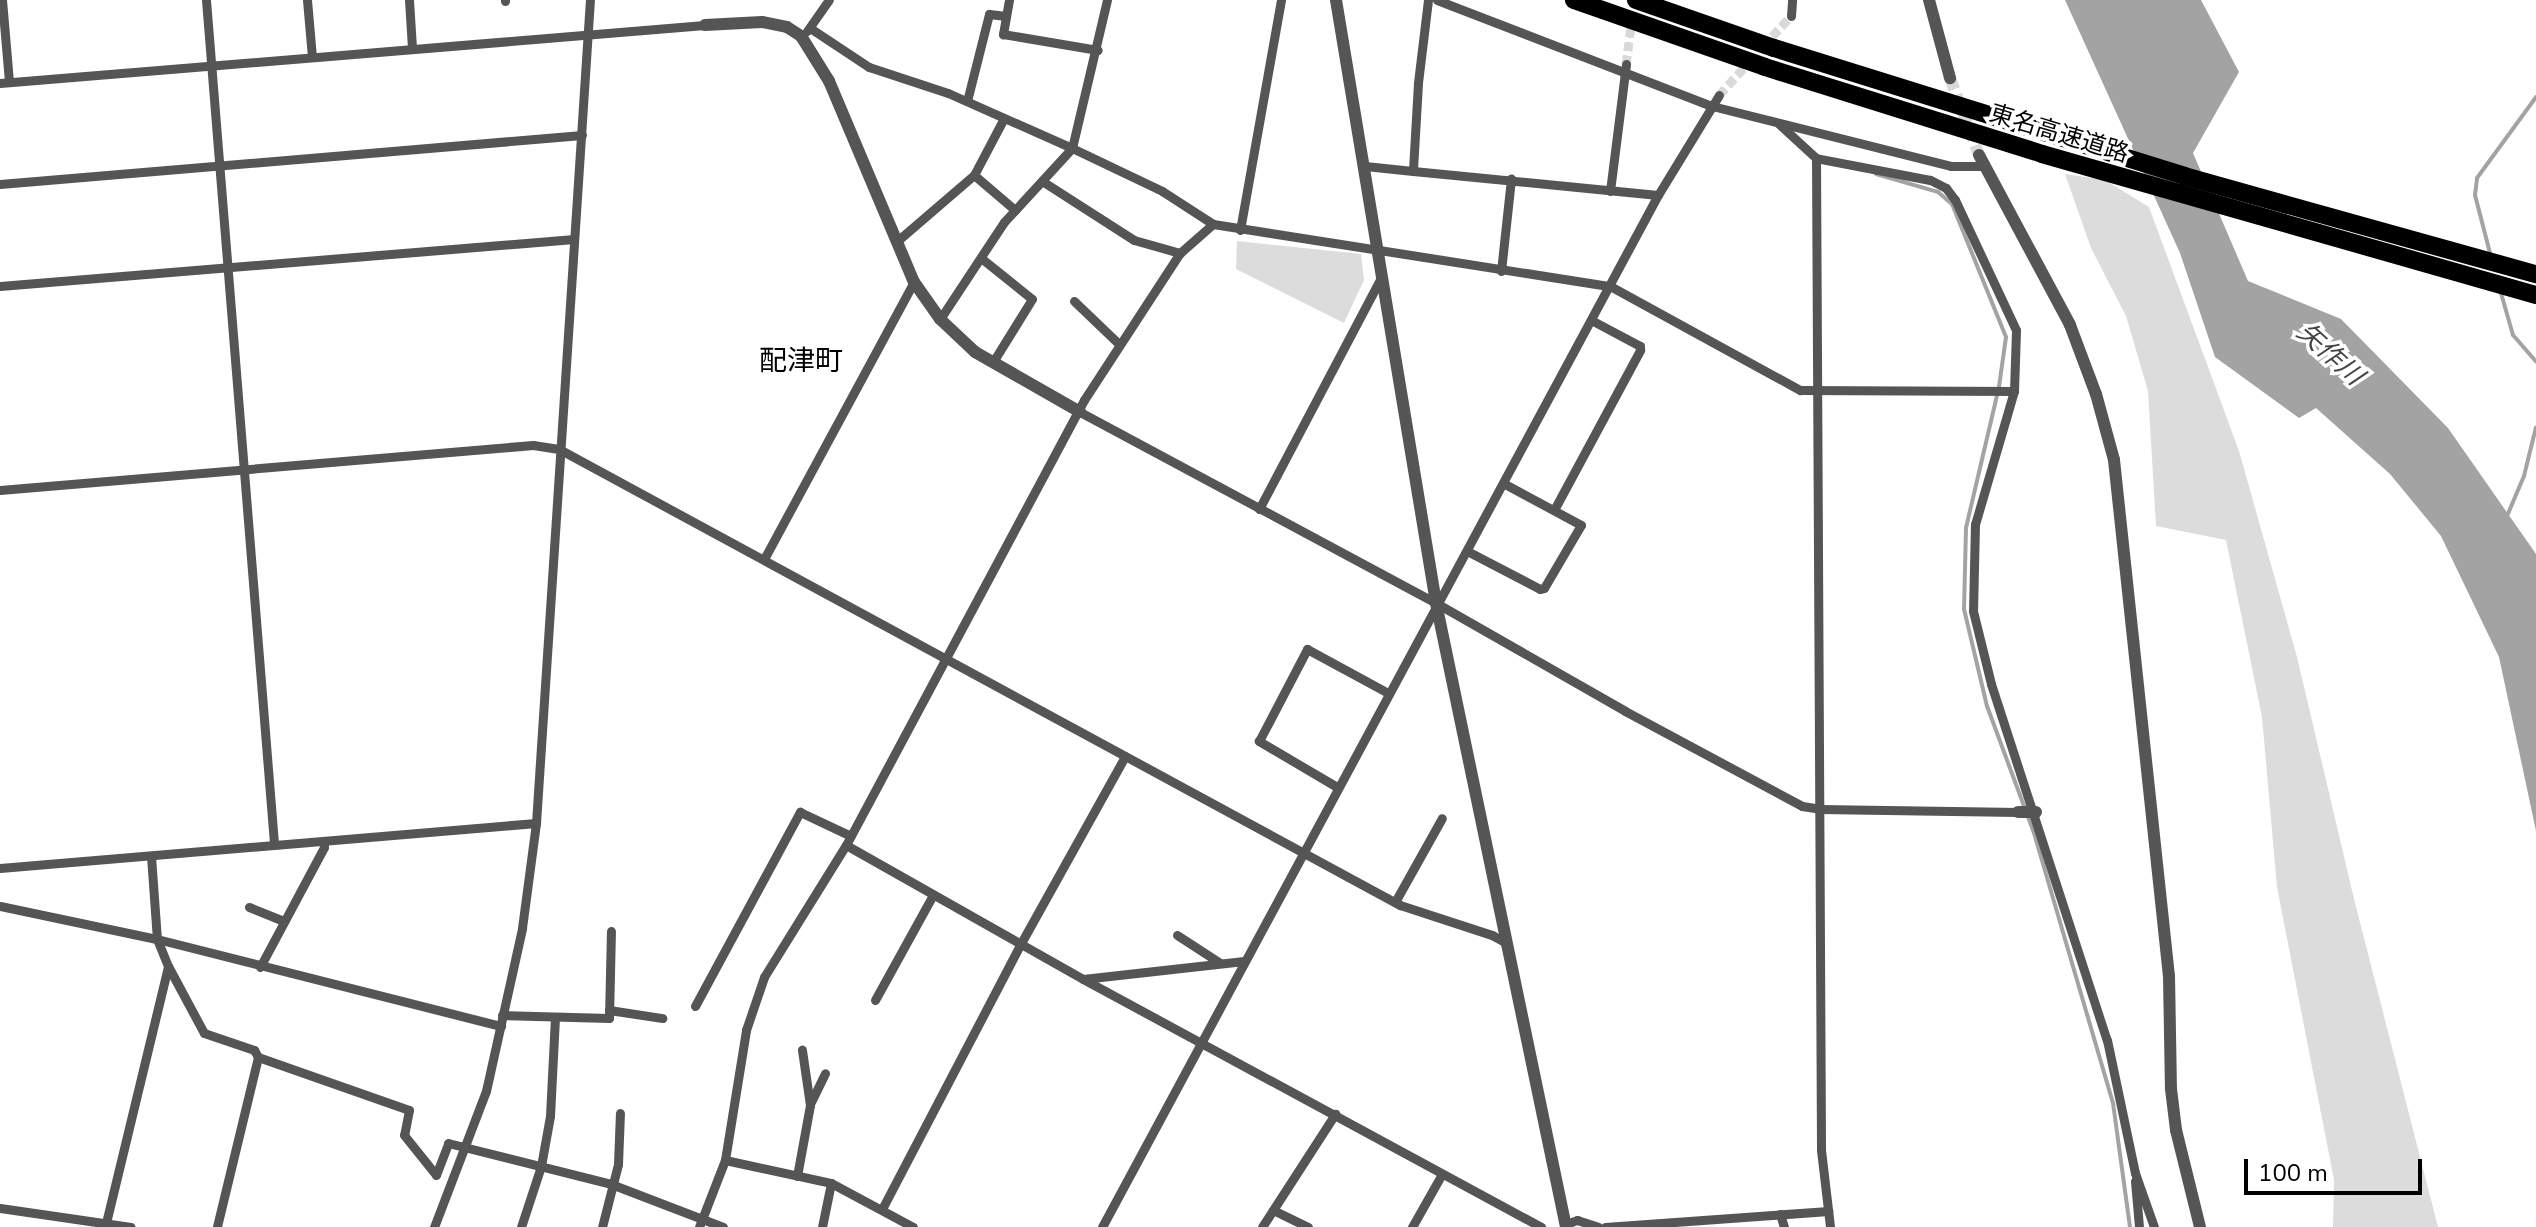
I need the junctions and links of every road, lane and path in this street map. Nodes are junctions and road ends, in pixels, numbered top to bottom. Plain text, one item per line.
1 (2, 0) edge
2 (206, 0) edge
3 (307, 0) edge
4 (409, 0) edge
5 (590, 0) edge
6 (829, 0) edge
7 (1009, 0) edge
8 (1107, 0) edge
9 (1281, 0) edge
10 (1336, 0) edge
11 (1428, 0) edge
12 (1437, 0) edge
13 (1574, 0) edge
14 (1636, 0) edge
15 (1792, 0) edge
16 (1929, 0) edge
17 (1006, 16) junction
18 (1791, 16) tunnel mouth
19 (705, 25) joint
20 (806, 32) junction
21 (587, 34) junction
22 (412, 48) junction
23 (1098, 50) junction
24 (312, 57) junction
25 (211, 65) junction
26 (1624, 68) junction
27 (1950, 78) tunnel mouth
28 (4, 82) edge
29 (1719, 95) tunnel mouth
30 (967, 101) junction
31 (1712, 106) junction
32 (1004, 118) junction
33 (1778, 123) junction
34 (582, 135) junction
35 (1072, 148) junction
36 (1816, 158) junction
37 (1982, 161) joint
38 (219, 166) junction
39 (1365, 166) junction
40 (1413, 171) junction
41 (974, 175) junction
42 (1511, 179) junction
43 (1042, 181) junction
44 (0, 184) edge
45 (1610, 191) junction
46 (1658, 195) junction
47 (1015, 210) junction
48 (1213, 224) junction
49 (1240, 230) junction
50 (574, 239) junction
51 (896, 242) junction
52 (1378, 250) junction
53 (1180, 253) junction
54 (981, 258) junction
55 (228, 267) junction
56 (1501, 271) junction
57 (2536, 274) edge
58 (1382, 276) junction
59 (914, 282) junction
60 (0, 286) edge
61 (1610, 286) junction
62 (2536, 295) edge
63 (1074, 301) dead end
64 (940, 319) junction
65 (1593, 321) junction
66 (1118, 343) junction
67 (993, 362) junction
68 (2014, 391) junction
69 (1818, 392) junction
70 (1080, 412) junction
71 (559, 449) junction
72 (243, 469) junction
73 (1505, 484) junction
74 (0, 490) edge
75 (1259, 509) junction
76 (1554, 510) junction
77 (1469, 552) junction
78 (764, 559) junction
79 (1436, 603) junction
80 (947, 661) junction
81 (1388, 693) junction
82 (1125, 756) junction
83 (1337, 787) junction
84 (1820, 809) junction
85 (2018, 812) joint
86 (2036, 812) junction
87 (1442, 818) dead end
88 (536, 823) junction
89 (324, 841) junction
90 (848, 841) junction
91 (274, 844) junction
92 (1302, 851) junction
93 (151, 856) junction
94 (0, 868) edge
95 (933, 895) junction
96 (1395, 902) junction
97 (0, 906) edge
98 (249, 907) dead end
99 (284, 921) junction
100 (611, 931) dead end
101 (1177, 935) dead end
102 (157, 939) junction
103 (1508, 944) junction
104 (1020, 945) junction
105 (1244, 961) junction
106 (1220, 963) junction
107 (168, 966) junction
108 (260, 967) junction
109 (1083, 979) junction
110 (875, 1000) dead end
111 (695, 1006) dead end
112 (609, 1010) junction
113 (555, 1018) junction
114 (662, 1018) dead end
115 (502, 1020) junction
116 (1202, 1042) junction
117 (802, 1050) dead end
118 (258, 1057) junction
119 (825, 1073) dead end
120 (810, 1105) junction
121 (620, 1113) dead end
122 (1335, 1114) junction
123 (465, 1146) junction
124 (725, 1160) junction
125 (541, 1166) junction
126 (2135, 1173) junction
127 (1442, 1174) junction
128 (797, 1176) junction
129 (831, 1183) junction
130 (611, 1184) junction
131 (0, 1208) edge
132 (882, 1209) junction
133 (1273, 1210) junction
134 (1828, 1211) junction
135 (1780, 1214) junction
136 (700, 1222) edge
137 (105, 1225) edge
138 (1566, 1225) edge
139 (131, 1227) edge
140 (217, 1227) edge
141 (434, 1227) edge
142 (521, 1227) edge
143 (602, 1227) edge
144 (723, 1227) edge
145 (822, 1227) edge
146 (913, 1227) edge
147 (1102, 1227) edge
148 (1262, 1227) edge
149 (1308, 1227) edge
150 (1412, 1227) edge
151 (1541, 1227) edge
152 (1598, 1227) edge
153 (1605, 1227) edge
154 (1784, 1227) edge
155 (1830, 1227) edge
156 (2139, 1227) edge
157 (2154, 1227) edge
158 (2200, 1227) edge

1 - 28 street
2 - 25 street
3 - 24 street
4 - 22 street
5 - 21 street
6 - 20 street
7 - 17 street
8 - 23 street
9 - 49 street
10 - 39 street
11 - 40 street
12 - 26 street
13 - 62 highway, 東名高速道路
14 - 57 highway, 東名高速道路
15 - 18 street
16 - 27 street
17 - 23 street
17 - 30 street
19 - 20 street
19 - 21 street
20 - 30 street
20 - 51 street
21 - 22 street
21 - 34 street
22 - 24 street
23 - 35 street
24 - 25 street
25 - 28 street
25 - 38 street
26 - 31 street
26 - 45 street
29 - 31 street
30 - 32 street
31 - 33 street
31 - 46 street
32 - 35 street
32 - 41 street
33 - 36 street
33 - 37 street
34 - 38 street
34 - 50 street
35 - 43 street
35 - 48 street
36 - 68 street
36 - 69 street
37 - 158 street
38 - 44 street
38 - 55 street
39 - 40 street
39 - 52 street
40 - 42 street
41 - 47 street
41 - 51 street
42 - 45 street
42 - 56 street
43 - 47 street
43 - 53 street
45 - 46 street
46 - 61 street
47 - 54 street
48 - 49 street
48 - 53 street
49 - 52 street
50 - 55 street
50 - 71 street
51 - 59 street
52 - 56 street
52 - 58 street
53 - 66 street
54 - 64 street
54 - 67 street
55 - 60 street
55 - 72 street
56 - 61 street
58 - 75 street
58 - 79 street
59 - 64 street
59 - 78 street
61 - 65 street
61 - 69 street
63 - 66 street
64 - 67 street
65 - 73 street
65 - 76 street
66 - 70 street
67 - 70 street
68 - 69 street
68 - 86 street
69 - 84 street
70 - 75 street
70 - 80 street
71 - 72 street
71 - 78 street
71 - 88 street
72 - 74 street
72 - 91 street
73 - 76 street
73 - 77 street
75 - 79 street
76 - 77 street
77 - 79 street
78 - 80 street
79 - 81 street
79 - 84 street
79 - 103 street
80 - 82 street
80 - 90 street
81 - 83 street
81 - 83 street
82 - 92 street
82 - 104 street
83 - 92 street
84 - 85 street
84 - 134 street
85 - 86 street
86 - 126 street
87 - 96 street
88 - 89 street
88 - 115 street
89 - 91 street
89 - 99 street
90 - 95 street
90 - 111 street
90 - 124 street
91 - 93 street
92 - 96 street
92 - 105 street
93 - 94 street
93 - 102 street
95 - 104 street
95 - 110 street
96 - 103 street
97 - 102 street
98 - 99 street
99 - 108 street
100 - 112 street
101 - 106 street
102 - 107 street
102 - 108 street
103 - 138 street
104 - 109 street
104 - 132 street
105 - 106 street
105 - 116 street
106 - 109 street
107 - 118 street
107 - 137 street
108 - 115 street
109 - 116 street
112 - 113 street
112 - 114 street
113 - 115 street
113 - 125 street
115 - 123 street
116 - 122 street
116 - 147 street
117 - 120 street
118 - 123 street
118 - 140 street
119 - 120 street
120 - 128 street
121 - 130 street
122 - 127 street
122 - 133 street
123 - 125 street
123 - 141 street
124 - 128 street
124 - 136 street
125 - 130 street
125 - 142 street
126 - 156 street
126 - 157 street
127 - 150 street
127 - 151 street
128 - 129 street
129 - 132 street
129 - 145 street
130 - 136 street
130 - 143 street
131 - 137 street
132 - 146 street
133 - 148 street
133 - 149 street
134 - 135 street
134 - 155 street
135 - 153 street
135 - 154 street
136 - 144 street
137 - 139 street
138 - 152 street

